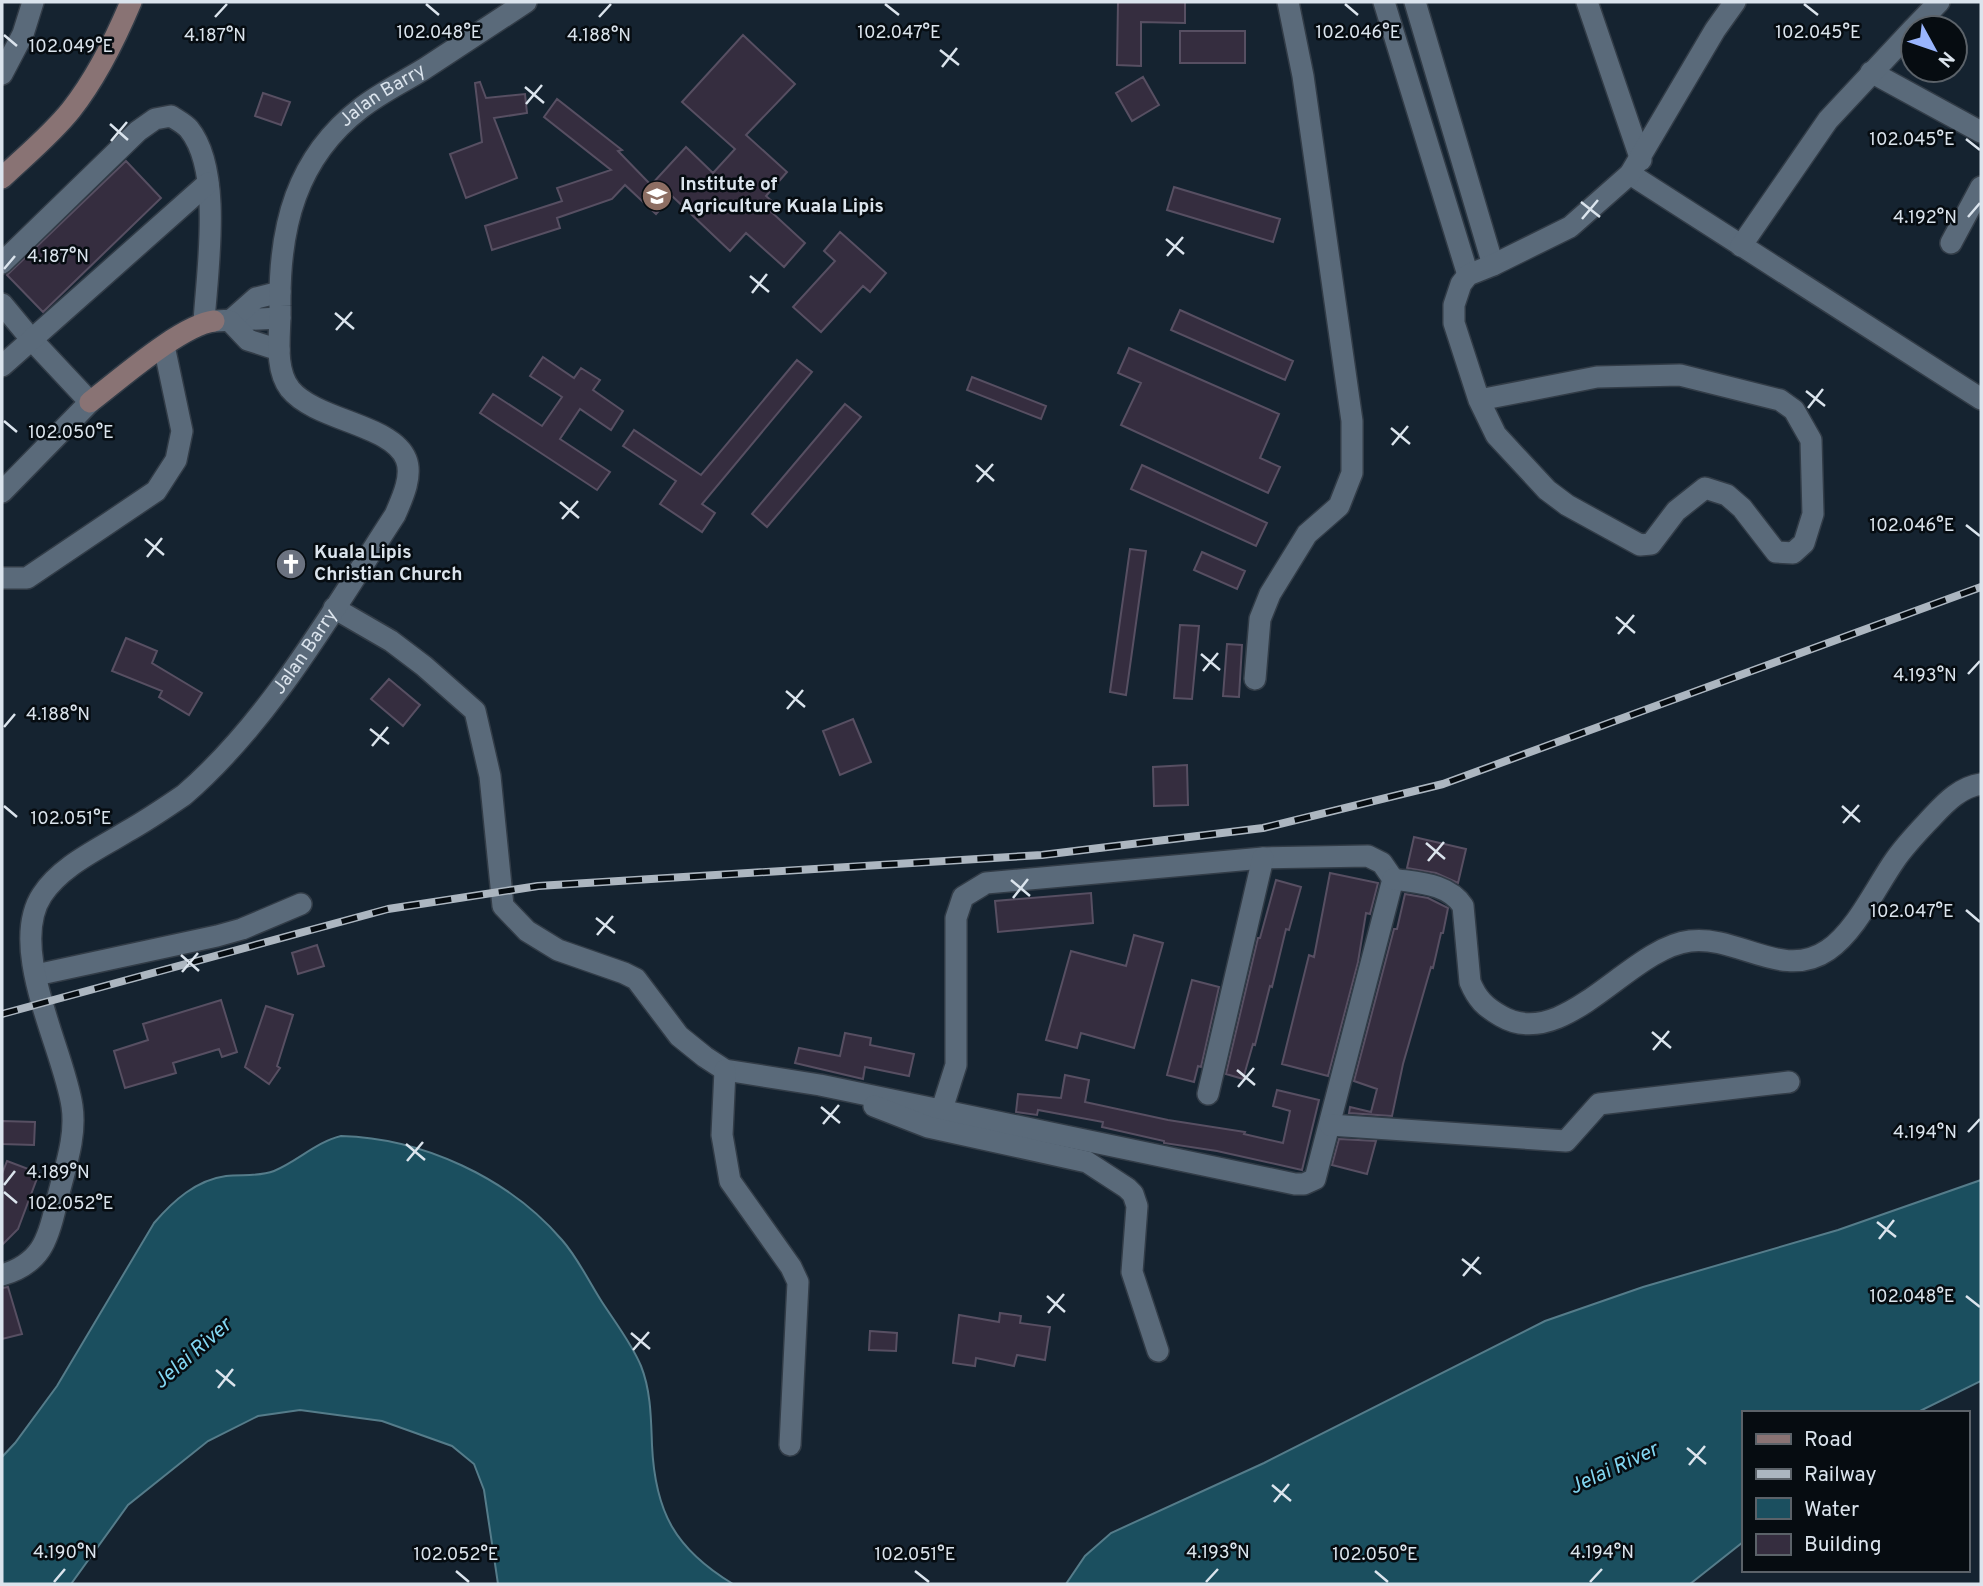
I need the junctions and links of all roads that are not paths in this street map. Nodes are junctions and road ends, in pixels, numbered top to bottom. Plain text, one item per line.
1 (33, 2) edge
2 (131, 2) edge
3 (526, 2) edge
4 (1288, 2) edge
5 (1384, 2) edge
6 (1415, 2) edge
7 (1587, 2) edge
8 (1735, 2) edge
9 (1899, 43) edge
10 (1871, 72) junction
11 (2, 74) edge
12 (1981, 132) edge
13 (1635, 167) junction
14 (2, 178) edge
15 (208, 183) junction
16 (1981, 187) edge
17 (1951, 243) dead end
18 (1741, 246) junction
19 (2, 263) edge
20 (1493, 265) junction
21 (1468, 275) junction
22 (280, 292) junction
23 (2, 304) edge
24 (281, 318) junction
25 (216, 321) junction
26 (31, 339) junction
27 (164, 346) junction
28 (279, 350) junction
29 (2, 366) edge
30 (1981, 399) edge
31 (1479, 400) junction
32 (90, 402) junction
33 (2, 492) edge
34 (2, 578) edge
35 (334, 608) junction
36 (1255, 680) dead end
37 (1981, 784) edge
38 (1263, 858) junction
39 (1393, 879) junction
40 (301, 904) dead end
41 (36, 975) junction
42 (725, 1070) junction
43 (1789, 1082) dead end
44 (820, 1085) junction
45 (1208, 1094) dead end
46 (942, 1109) junction
47 (1330, 1125) junction
48 (2, 1275) edge
49 (1158, 1351) dead end
50 (790, 1445) dead end

1 - 11 street
2 - 14 street
3 - 22 street, Jalan Barry
4 - 36 street
5 - 21 street
6 - 20 street
7 - 13 street
8 - 13 street
9 - 10 street
10 - 12 street
10 - 18 street
13 - 18 street
13 - 20 street
15 - 19 street
15 - 25 street
15 - 26 street
16 - 17 street
18 - 30 street
20 - 21 street
21 - 31 street
22 - 24 street, Jalan Barry
22 - 25 street
23 - 26 street
24 - 25 street
24 - 28 street, Jalan Barry
25 - 27 street
25 - 28 street
26 - 29 street
26 - 32 street
27 - 32 street
27 - 34 street
28 - 35 street, Jalan Barry
31 - 31 street
32 - 33 street
35 - 41 street, Jalan Barry
35 - 42 street
37 - 39 street
38 - 39 street
38 - 45 street
38 - 46 street
39 - 47 street
40 - 41 street
41 - 48 street, Jalan Barry
42 - 44 street
42 - 50 street
43 - 47 street
44 - 46 street
44 - 49 street
46 - 47 street

